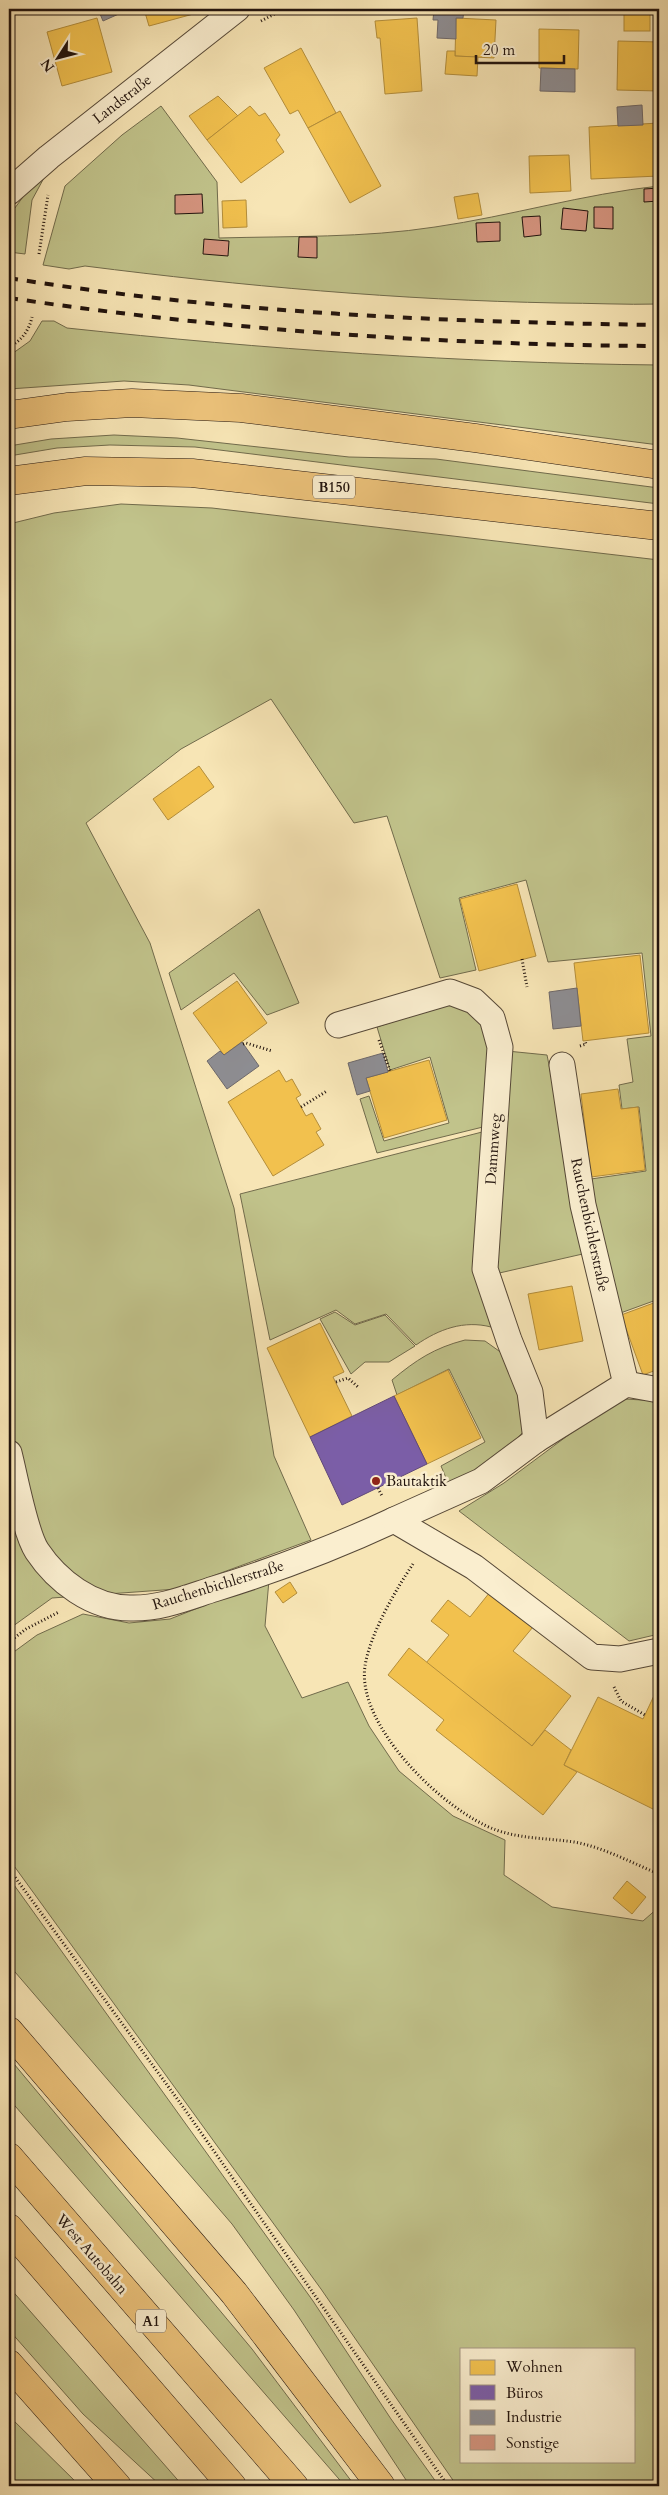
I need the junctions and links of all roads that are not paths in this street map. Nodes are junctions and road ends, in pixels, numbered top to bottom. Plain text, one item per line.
1 (237, 9) edge
2 (9, 192) edge
3 (9, 415) edge
4 (659, 465) edge
5 (9, 481) edge
6 (659, 526) edge
7 (338, 1025) dead end
8 (562, 1065) dead end
9 (626, 1384) junction
10 (659, 1390) edge
11 (536, 1440) junction
12 (9, 1453) edge
13 (394, 1520) junction
14 (659, 1651) edge
15 (9, 2031) edge
16 (9, 2157) edge
17 (9, 2228) edge
18 (9, 2364) edge
19 (118, 2486) edge
20 (232, 2486) edge
21 (294, 2486) edge
22 (381, 2486) edge

1 - 2 street, Landstraße
3 - 4 main road
5 - 6 main road, B150
7 - 11 street, Dammweg
8 - 9 street, Rauchenbichlerstraße
9 - 10 street
9 - 11 street, Rauchenbichlerstraße
11 - 13 street, Rauchenbichlerstraße
12 - 13 street, Rauchenbichlerstraße
13 - 14 street
15 - 22 main road
16 - 21 main road, West Autobahn / A1
17 - 20 main road
18 - 19 main road

